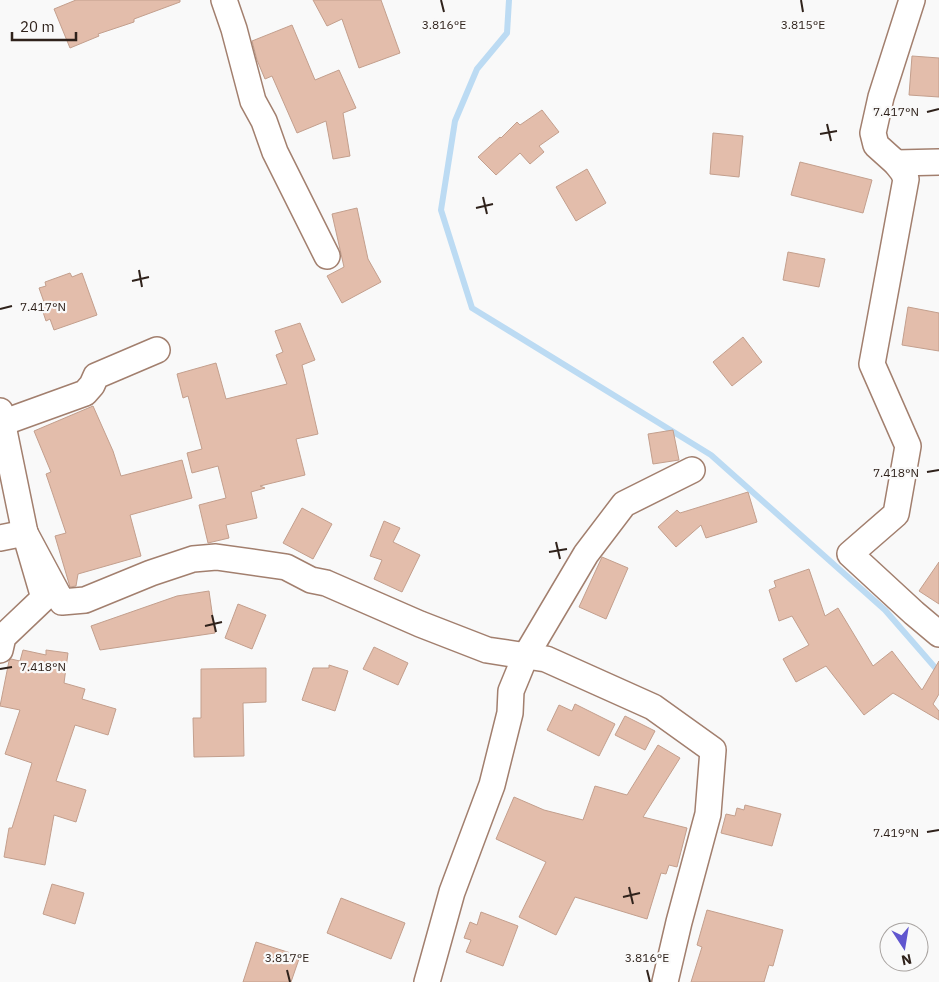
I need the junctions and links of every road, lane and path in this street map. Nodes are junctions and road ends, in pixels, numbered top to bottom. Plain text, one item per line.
1 (224, 0) edge
2 (912, 0) edge
3 (939, 162) edge
4 (896, 163) junction
5 (327, 256) dead end
6 (157, 350) dead end
7 (1, 417) edge
8 (692, 470) dead end
9 (25, 534) junction
10 (0, 538) edge
11 (939, 634) edge
12 (0, 650) edge
13 (525, 657) junction
14 (426, 982) edge
15 (665, 982) edge

1 - 5 street
2 - 4 street
3 - 4 street
4 - 11 street
6 - 7 street
7 - 9 street
8 - 13 street
9 - 10 street
9 - 12 street
9 - 13 street
13 - 14 street
13 - 15 street

